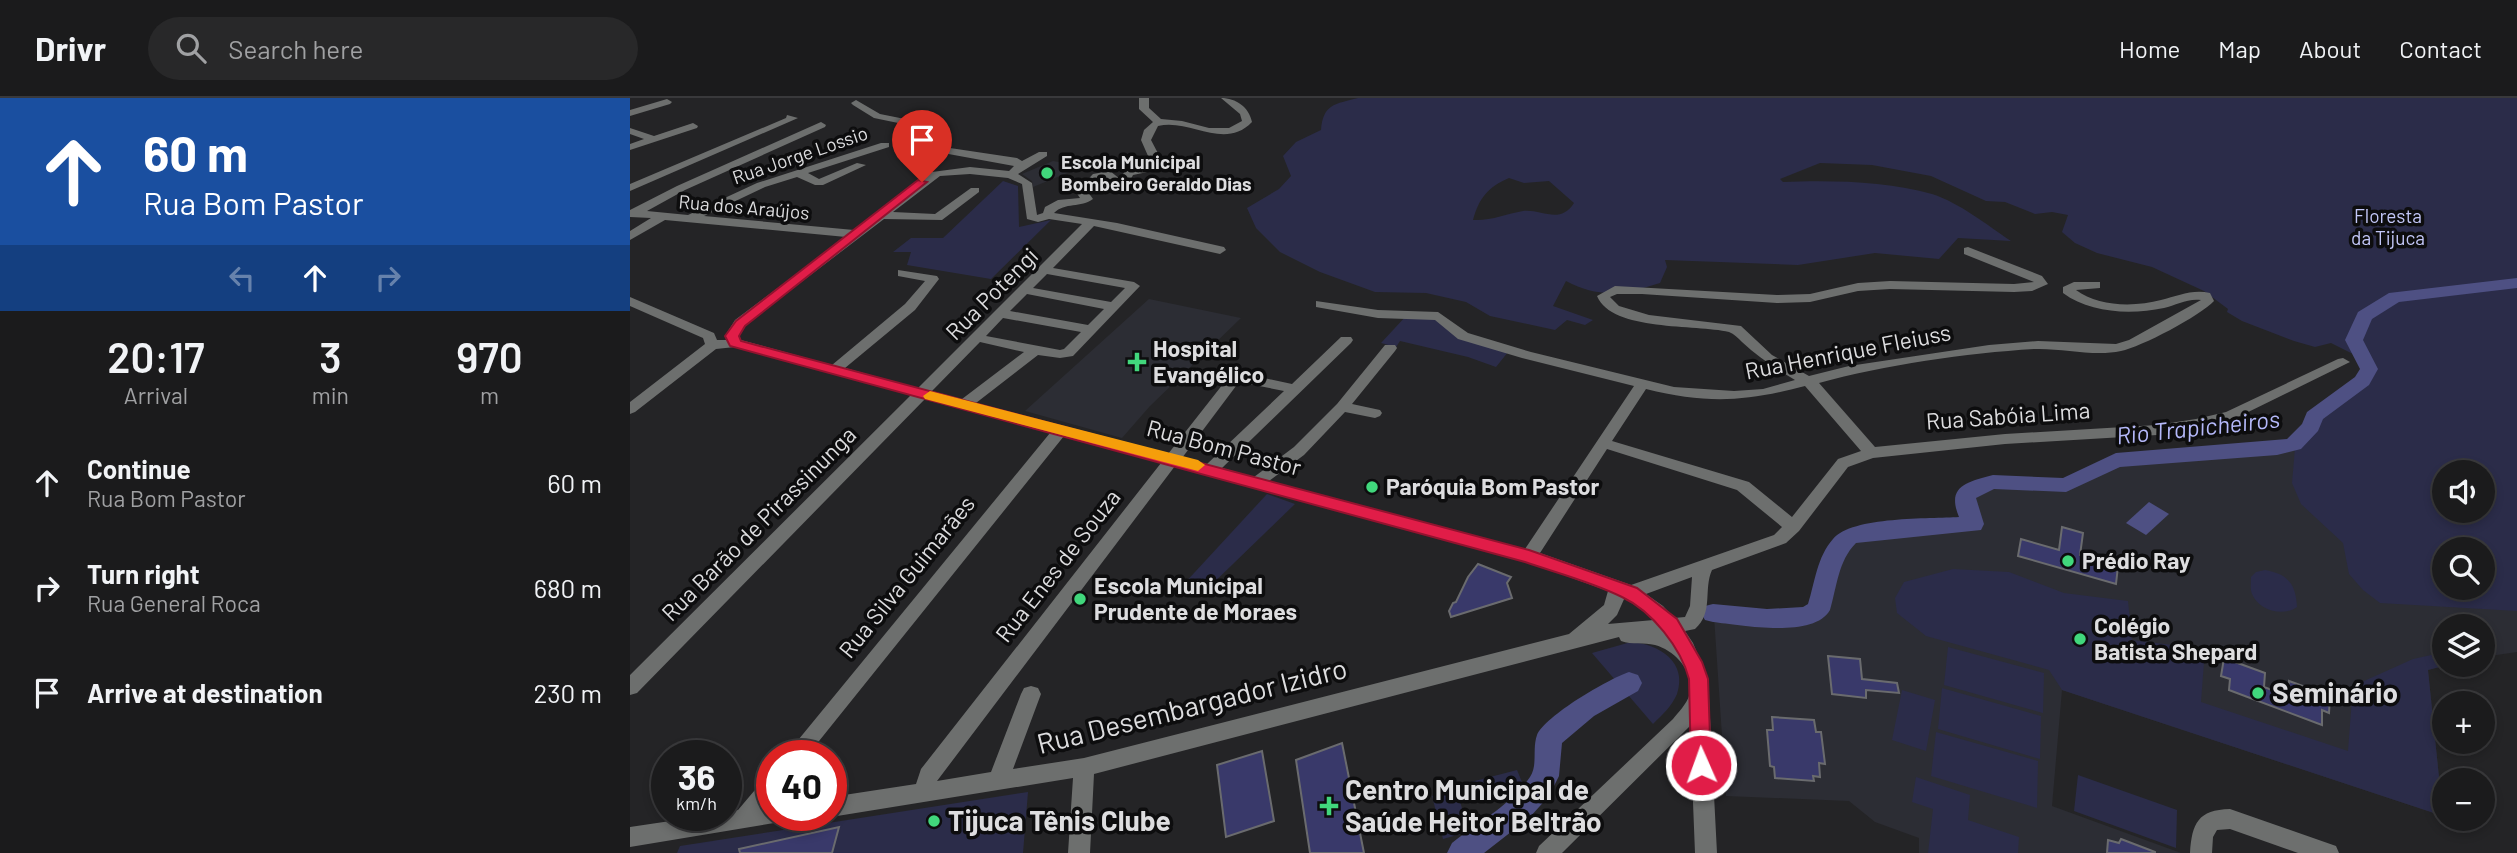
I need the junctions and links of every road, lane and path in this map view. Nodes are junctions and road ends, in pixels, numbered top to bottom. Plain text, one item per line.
1 (1144, 98) edge
2 (1226, 98) edge
3 (667, 102) dead end
4 (856, 103) dead end
5 (630, 113) edge
6 (790, 117) dead end
7 (1160, 123) junction
8 (821, 125) dead end
9 (692, 127) dead end
10 (630, 131) edge
11 (654, 139) junction
12 (885, 145) dead end
13 (630, 147) edge
14 (1043, 154) dead end
15 (861, 165) dead end
16 (1020, 166) junction
17 (798, 173) junction
18 (1011, 175) junction
19 (630, 188) edge
20 (975, 190) dead end
21 (632, 214) edge
22 (880, 215) junction
23 (1048, 215) junction
24 (661, 217) junction
25 (689, 219) junction
26 (1090, 223) junction
27 (855, 234) junction
28 (630, 236) edge
29 (1220, 250) dead end
30 (1968, 251) dead end
31 (1046, 270) junction
32 (902, 272) dead end
33 (2096, 285) dead end
34 (1025, 290) junction
35 (633, 304) edge
36 (1321, 304) dead end
37 (1114, 307) junction
38 (1003, 314) junction
39 (740, 323) junction
40 (696, 329) junction
41 (1091, 330) junction
42 (979, 338) junction
43 (1346, 340) dead end
44 (735, 343) junction
45 (712, 345) junction
46 (1390, 348) dead end
47 (1035, 350) junction
48 (2343, 362) dead end
49 (834, 371) junction
50 (1806, 381) junction
51 (1642, 384) junction
52 (1295, 388) junction
53 (921, 393) junction
54 (964, 405) junction
55 (1342, 407) junction
56 (630, 409) edge
57 (1375, 413) dead end
58 (1060, 431) junction
59 (1603, 443) junction
60 (1871, 453) junction
61 (1172, 459) junction
62 (1212, 469) junction
63 (1257, 482) junction
64 (1793, 527) junction
65 (1529, 556) junction
66 (1705, 567) junction
67 (1624, 589) junction
68 (1670, 625) junction
69 (1563, 645) junction
70 (1692, 660) junction
71 (630, 687) edge
72 (1031, 694) dead end
73 (1699, 698) junction
74 (808, 740) edge
75 (1084, 767) junction
76 (999, 781) junction
77 (928, 793) junction
78 (756, 804) edge
79 (847, 805) edge
80 (756, 817) edge
81 (744, 819) junction
82 (630, 837) edge
83 (1079, 853) edge
84 (1547, 853) edge
85 (1706, 853) edge
86 (2200, 853) edge
87 (2328, 853) edge

1 - 7 street
2 - 7 street
3 - 5 street
4 - 16 street
6 - 19 street
7 - 23 street
8 - 21 street
9 - 11 street
10 - 11 street
11 - 13 street
12 - 17 street, Rua Jorge Lossio
14 - 16 street
15 - 17 street
16 - 18 street
17 - 25 street, Rua Jorge Lossio
18 - 22 street
18 - 23 street
20 - 22 street
21 - 24 street, Rua dos Araújos
22 - 27 street
23 - 26 street
24 - 25 street, Rua dos Araújos
24 - 28 street
25 - 27 street, Rua dos Araújos
26 - 29 street
26 - 31 street, Rua Potengi
27 - 39 street
30 - 50 street
31 - 34 street, Rua Potengi
31 - 37 street
32 - 49 street
33 - 50 street, Rua Henrique Fleiuss
34 - 37 street
34 - 38 street, Rua Potengi
35 - 40 street
36 - 51 street, Rua Henrique Fleiuss
37 - 41 street
38 - 41 street
38 - 42 street, Rua Potengi
39 - 40 street
39 - 44 street
40 - 45 street
41 - 47 street
42 - 47 street
42 - 53 street, Rua Potengi
43 - 52 street
44 - 45 street, Rua Bom Pastor
44 - 49 street, Rua Bom Pastor
45 - 56 street
46 - 55 street
47 - 54 street
48 - 60 street, Rua Sabóia Lima
49 - 53 street, Rua Bom Pastor
50 - 51 street, Rua Henrique Fleiuss
50 - 60 street
51 - 59 street
52 - 61 street, Rua Enes de Souza
52 - 62 street
53 - 54 street, Rua Bom Pastor
53 - 71 street, Rua Barão de Pirassinunga
54 - 58 street, Rua Bom Pastor
55 - 57 street
55 - 63 street
58 - 61 street, Rua Bom Pastor
58 - 74 street, Rua Silva Guimarães
59 - 64 street
59 - 65 street
60 - 64 street, Rua Sabóia Lima
61 - 62 street, Rua Bom Pastor
61 - 77 street, Rua Enes de Souza
62 - 63 street, Rua Bom Pastor
63 - 65 street, Rua Bom Pastor
64 - 66 street, Rua Sabóia Lima
65 - 67 street, Rua Bom Pastor
66 - 67 street, Rua Sabóia Lima
66 - 68 street
67 - 68 street, Rua Bom Pastor
67 - 69 street
68 - 69 street, Rua Desembargador Izidro
68 - 70 street, Rua Bom Pastor
69 - 70 street, Rua Desembargador Izidro
69 - 75 street, Rua Desembargador Izidro
70 - 73 street
72 - 76 street
73 - 84 street
73 - 85 street
75 - 76 street, Rua Desembargador Izidro
75 - 83 street
76 - 77 street, Rua Desembargador Izidro
77 - 79 street, Rua Desembargador Izidro
78 - 81 street
80 - 81 street
81 - 82 street
86 - 87 street

